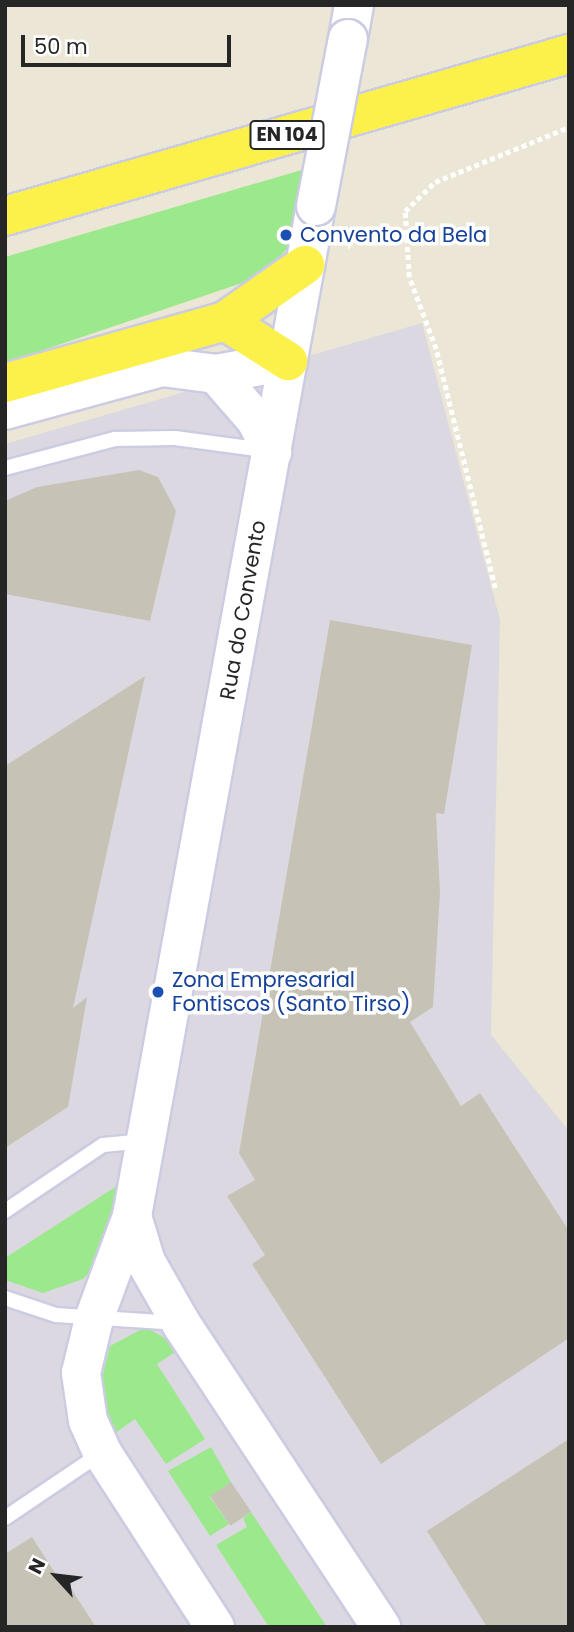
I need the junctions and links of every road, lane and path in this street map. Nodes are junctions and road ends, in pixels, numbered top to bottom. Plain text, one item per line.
1 (351, 22) edge
2 (569, 54) edge
3 (569, 127) edge
4 (5, 216) edge
5 (305, 265) junction
6 (225, 321) junction
7 (288, 361) junction
8 (216, 374) junction
9 (5, 383) edge
10 (5, 410) edge
11 (272, 452) junction
12 (5, 468) edge
13 (495, 587) dead end
14 (147, 1141) junction
15 (5, 1210) edge
16 (132, 1216) junction
17 (5, 1298) edge
18 (93, 1319) junction
19 (182, 1325) junction
20 (102, 1452) junction
21 (5, 1518) edge
22 (215, 1627) edge
23 (381, 1627) edge

1 - 5 street, Rua do Convento, bridge
2 - 4 main road, EN 104
3 - 13 path
5 - 6 main road
5 - 7 street, Rua do Convento
6 - 7 main road
6 - 9 main road
7 - 8 street
7 - 11 street, Rua do Convento
8 - 10 street
8 - 11 street
11 - 12 lane
11 - 14 street, Rua do Convento
14 - 15 lane
14 - 16 street, Rua do Convento
16 - 18 street, Rua do Convento
16 - 19 street
17 - 18 lane
18 - 19 lane
18 - 20 street, Rua do Convento
19 - 23 street
20 - 21 lane
20 - 22 street, Rua do Convento

